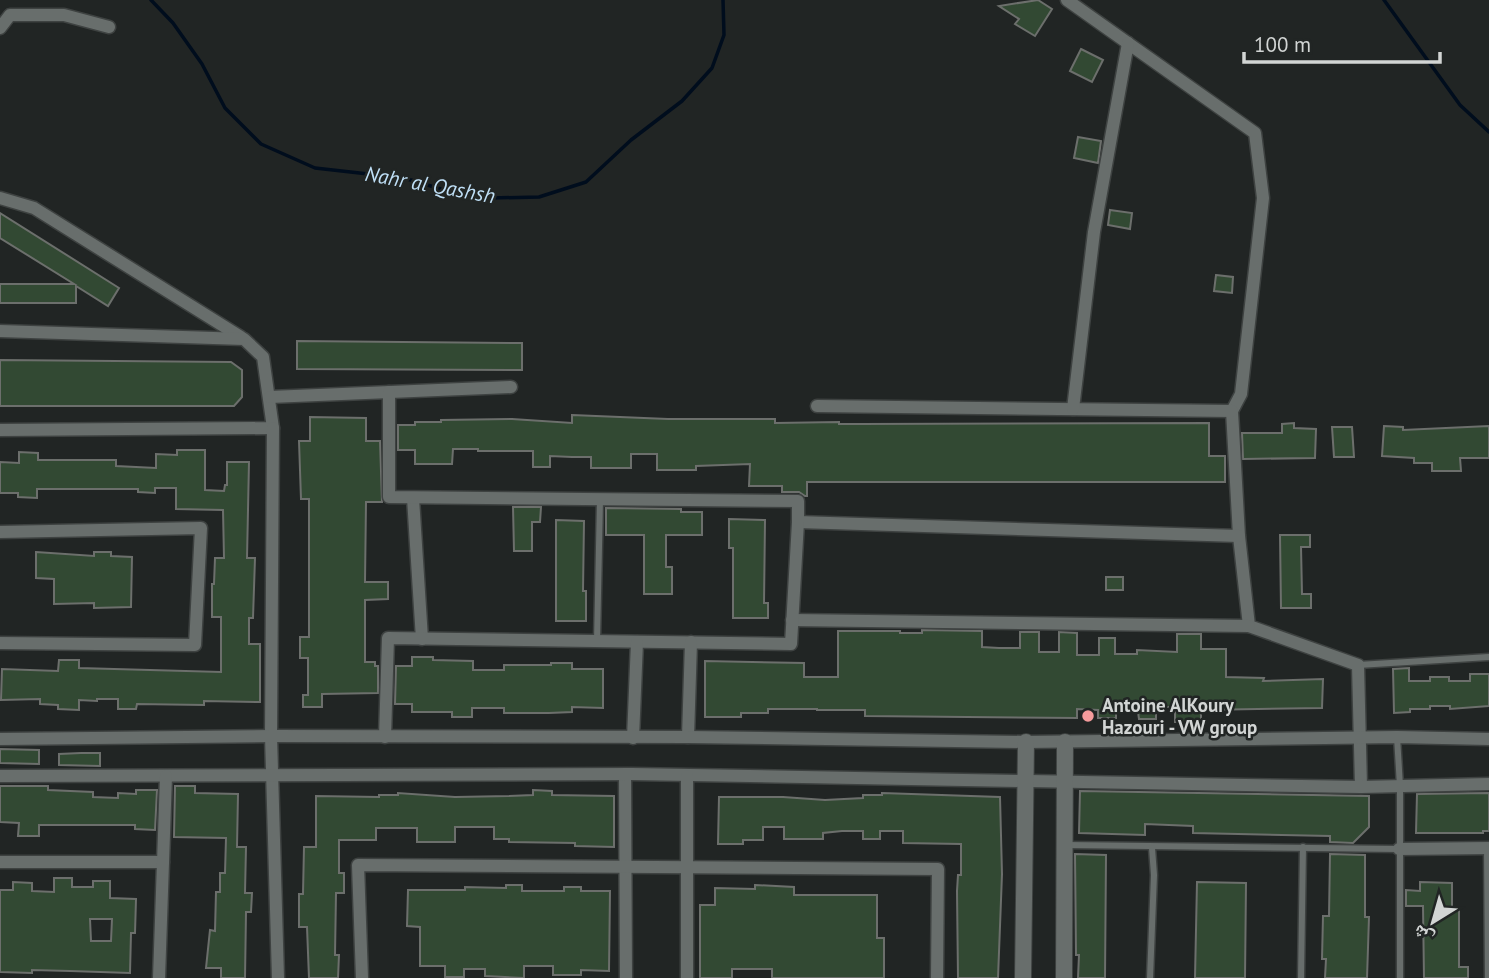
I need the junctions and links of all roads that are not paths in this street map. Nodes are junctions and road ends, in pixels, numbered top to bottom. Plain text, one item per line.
1 (1067, 0) edge
2 (109, 27) dead end
3 (0, 28) edge
4 (1128, 43) junction
5 (0, 198) edge
6 (0, 331) edge
7 (244, 339) junction
8 (511, 387) dead end
9 (389, 392) junction
10 (270, 397) junction
11 (817, 406) dead end
12 (1073, 409) junction
13 (1231, 411) junction
14 (273, 428) junction
15 (0, 430) edge
16 (413, 498) junction
17 (600, 500) junction
18 (798, 522) junction
19 (0, 532) edge
20 (1238, 536) junction
21 (793, 620) junction
22 (1249, 626) junction
23 (422, 639) junction
24 (597, 641) junction
25 (637, 642) junction
26 (691, 642) junction
27 (0, 643) edge
28 (1489, 657) edge
29 (1358, 665) junction
30 (271, 736) junction
31 (385, 737) junction
32 (688, 737) junction
33 (1359, 737) junction
34 (1397, 737) junction
35 (633, 738) junction
36 (0, 739) edge
37 (1489, 739) edge
38 (1026, 742) junction
39 (1065, 742) junction
40 (625, 775) junction
41 (0, 776) edge
42 (166, 776) junction
43 (273, 776) junction
44 (687, 776) junction
45 (1026, 781) junction
46 (1066, 781) junction
47 (1489, 784) edge
48 (1400, 786) junction
49 (1361, 787) junction
50 (1066, 845) junction
51 (1303, 847) junction
52 (1152, 848) junction
53 (1488, 848) edge
54 (1399, 849) junction
55 (0, 862) edge
56 (163, 862) junction
57 (626, 867) junction
58 (688, 867) junction
59 (159, 978) edge
60 (278, 978) edge
61 (362, 978) edge
62 (625, 978) edge
63 (687, 978) edge
64 (937, 978) edge
65 (1023, 978) edge
66 (1064, 978) edge
67 (1150, 978) edge
68 (1301, 978) edge
69 (1399, 978) edge
70 (1488, 978) edge

1 - 4 street
2 - 3 street
4 - 12 street
4 - 13 street
5 - 7 street
6 - 7 street
7 - 10 street
8 - 9 street
9 - 10 street
9 - 16 street
10 - 14 street
11 - 12 street
12 - 13 street
13 - 20 street
14 - 15 street
14 - 30 street
16 - 17 street
16 - 23 street
17 - 18 street
17 - 24 lane
18 - 20 street
18 - 21 street
19 - 27 street
20 - 22 street
21 - 22 street
21 - 26 street
22 - 29 street
23 - 24 street
23 - 31 street
24 - 25 street
25 - 26 street
25 - 35 street
26 - 32 street
28 - 29 lane
29 - 33 street
30 - 31 street
30 - 36 street
30 - 43 street
31 - 35 street
32 - 35 street
32 - 38 street
33 - 34 street
33 - 39 street
33 - 49 street
34 - 37 street
34 - 48 lane
38 - 39 street
38 - 45 street
39 - 46 street
40 - 43 street
40 - 44 street
40 - 57 street
41 - 42 street
42 - 43 street
42 - 56 street
43 - 60 street
44 - 45 street
44 - 58 street
45 - 46 street
45 - 65 street
46 - 49 street
46 - 50 street
47 - 48 street
48 - 49 street
48 - 54 lane
50 - 52 lane
50 - 66 street
51 - 52 lane
51 - 54 lane
51 - 68 lane
52 - 67 lane
53 - 54 street
53 - 70 lane
54 - 69 lane
55 - 56 street
56 - 59 street
57 - 58 street
57 - 61 street
57 - 62 street
58 - 63 street
58 - 64 street

